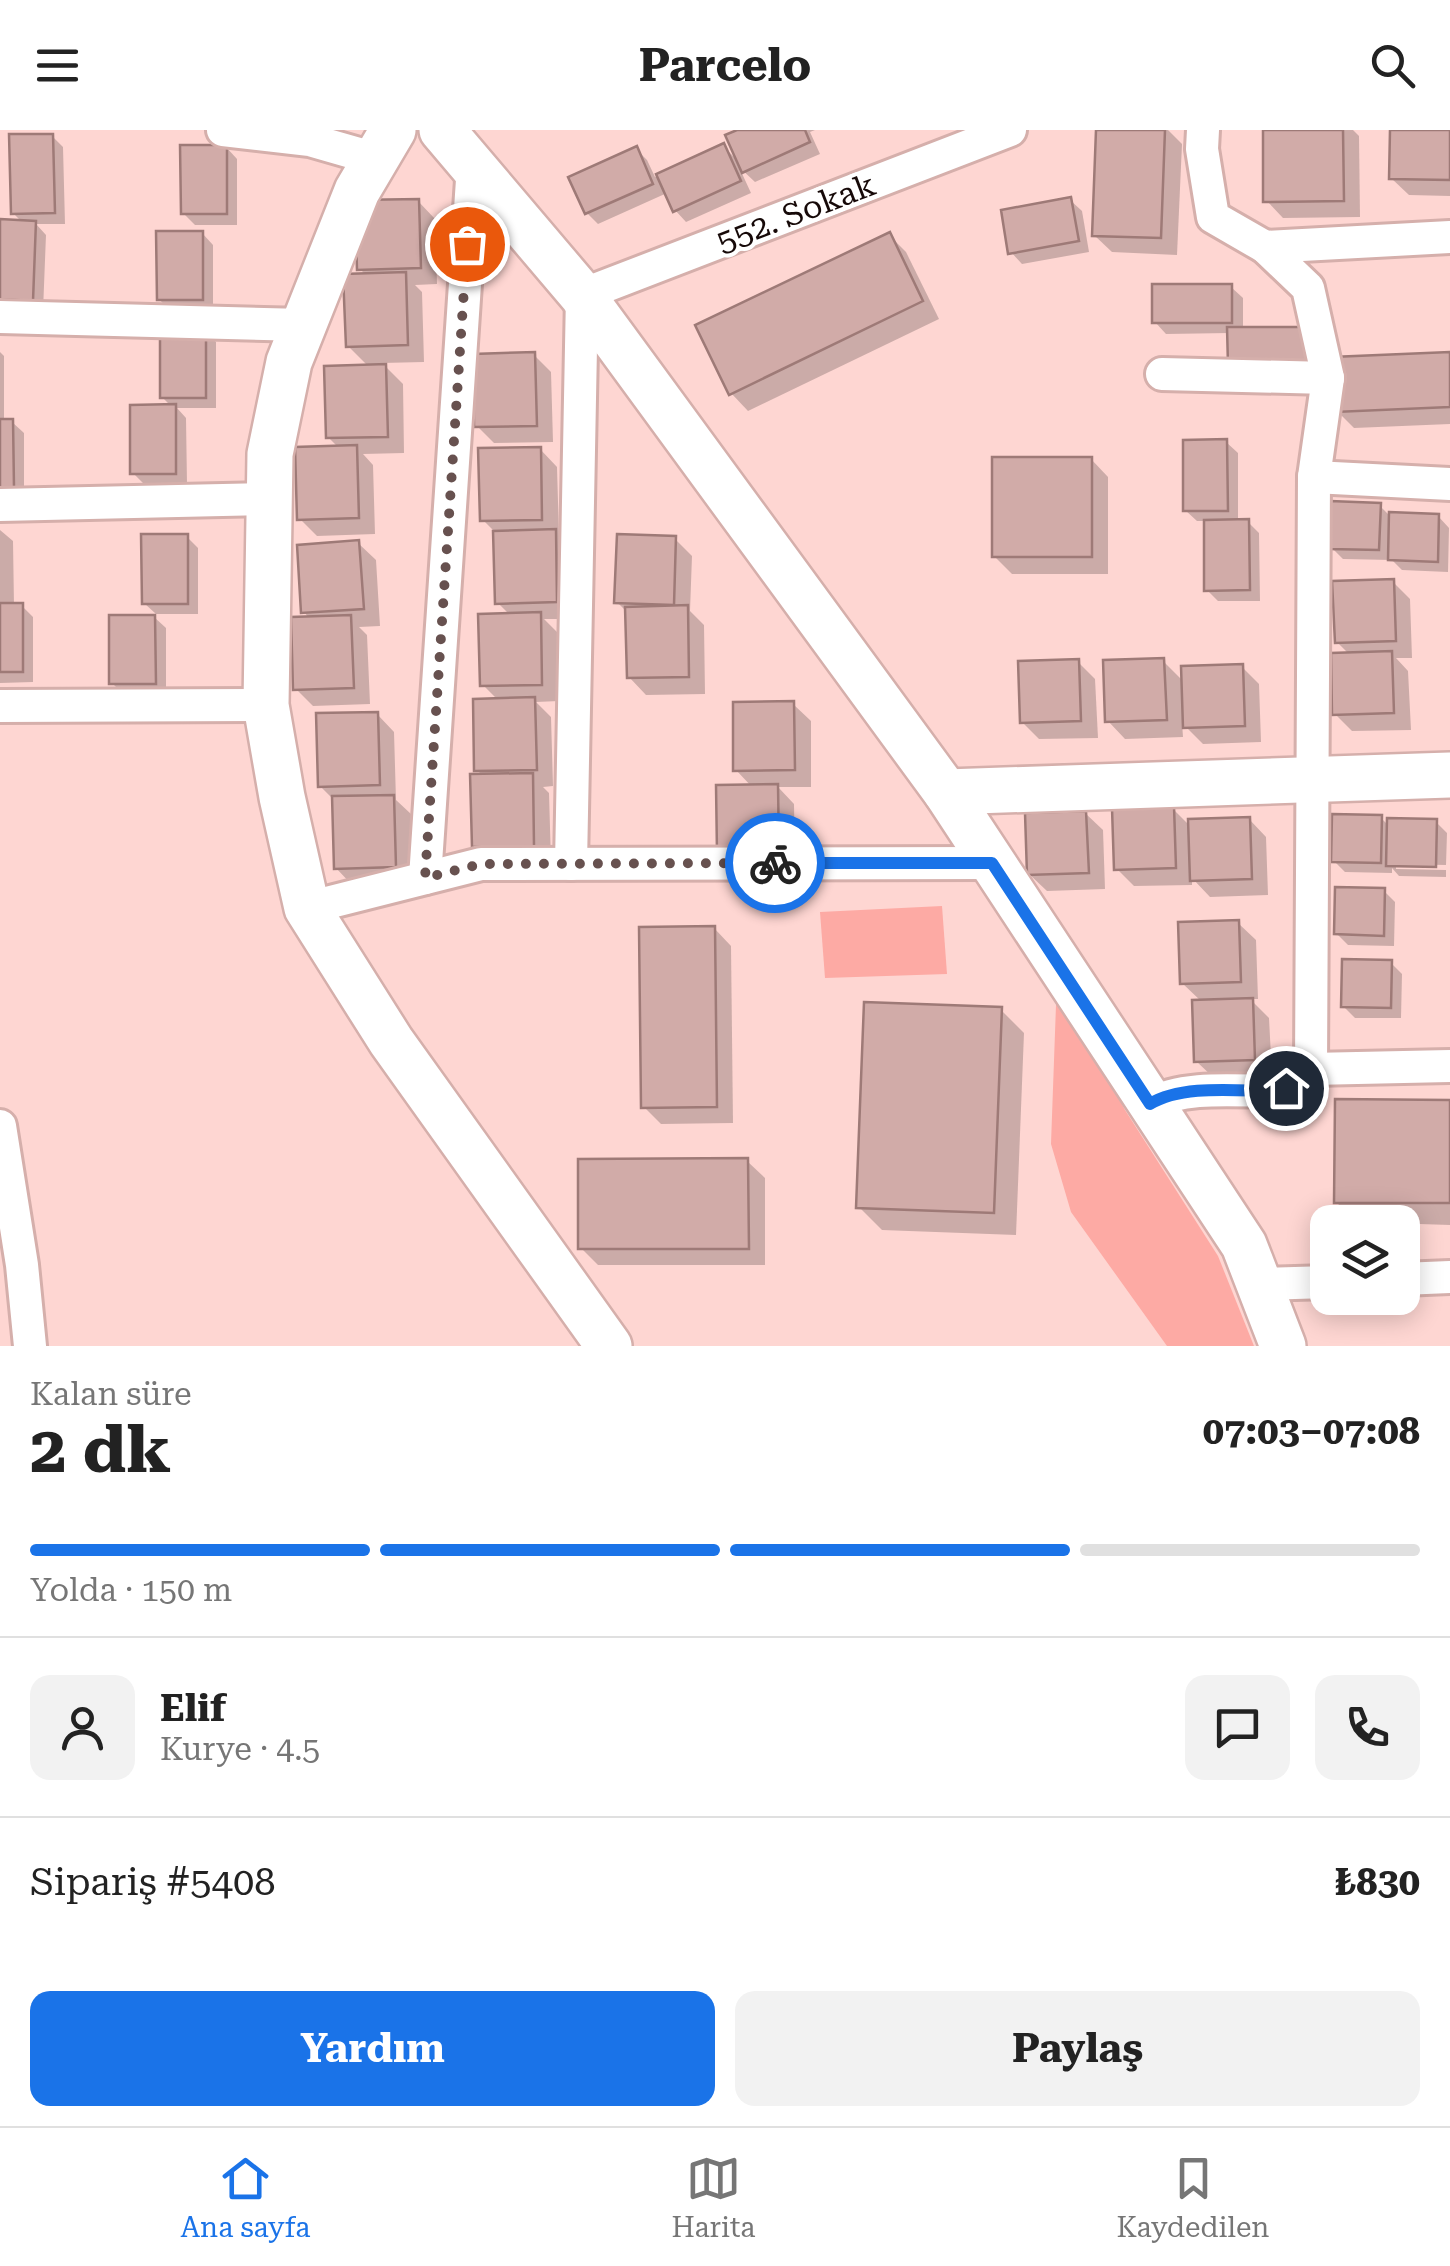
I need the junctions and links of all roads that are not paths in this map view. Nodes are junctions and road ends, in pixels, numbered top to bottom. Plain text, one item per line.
1 (223, 130) edge
2 (442, 130) edge
3 (1010, 130) edge
4 (1203, 130) edge
5 (368, 142) edge
6 (472, 165) junction
7 (1450, 238) edge
8 (1265, 247) junction
9 (582, 295) junction
10 (0, 317) edge
11 (304, 325) junction
12 (1162, 374) dead end
13 (1328, 378) junction
14 (1314, 477) junction
15 (1450, 484) edge
16 (269, 499) junction
17 (0, 505) edge
18 (266, 705) junction
19 (0, 706) edge
20 (1450, 775) edge
21 (1311, 780) junction
22 (946, 792) junction
23 (992, 863) junction
24 (571, 864) junction
25 (425, 878) junction
26 (307, 908) junction
27 (1450, 1066) edge
28 (1311, 1069) junction
29 (1150, 1104) junction
30 (0, 1126) edge
31 (1450, 1277) edge
32 (1420, 1278) edge
33 (1310, 1283) edge
34 (1258, 1284) junction
35 (30, 1346) edge
36 (609, 1346) edge
37 (1283, 1346) edge

1 - 5 street
2 - 6 street
3 - 9 street, 552. Sokak
4 - 8 street
5 - 11 street
6 - 9 street
6 - 25 street
7 - 8 street
8 - 13 street
9 - 22 street
9 - 24 street
10 - 11 street
11 - 16 street
12 - 13 street
13 - 14 street
14 - 15 street
14 - 21 street
16 - 17 street
16 - 18 street
18 - 19 street
18 - 26 street
20 - 21 street
21 - 22 street
21 - 28 street
22 - 23 street
23 - 24 street
23 - 29 street
24 - 25 street
25 - 26 street
26 - 36 street
27 - 28 street
28 - 29 street
29 - 34 street
30 - 35 street
31 - 32 street
33 - 34 street
34 - 37 street

